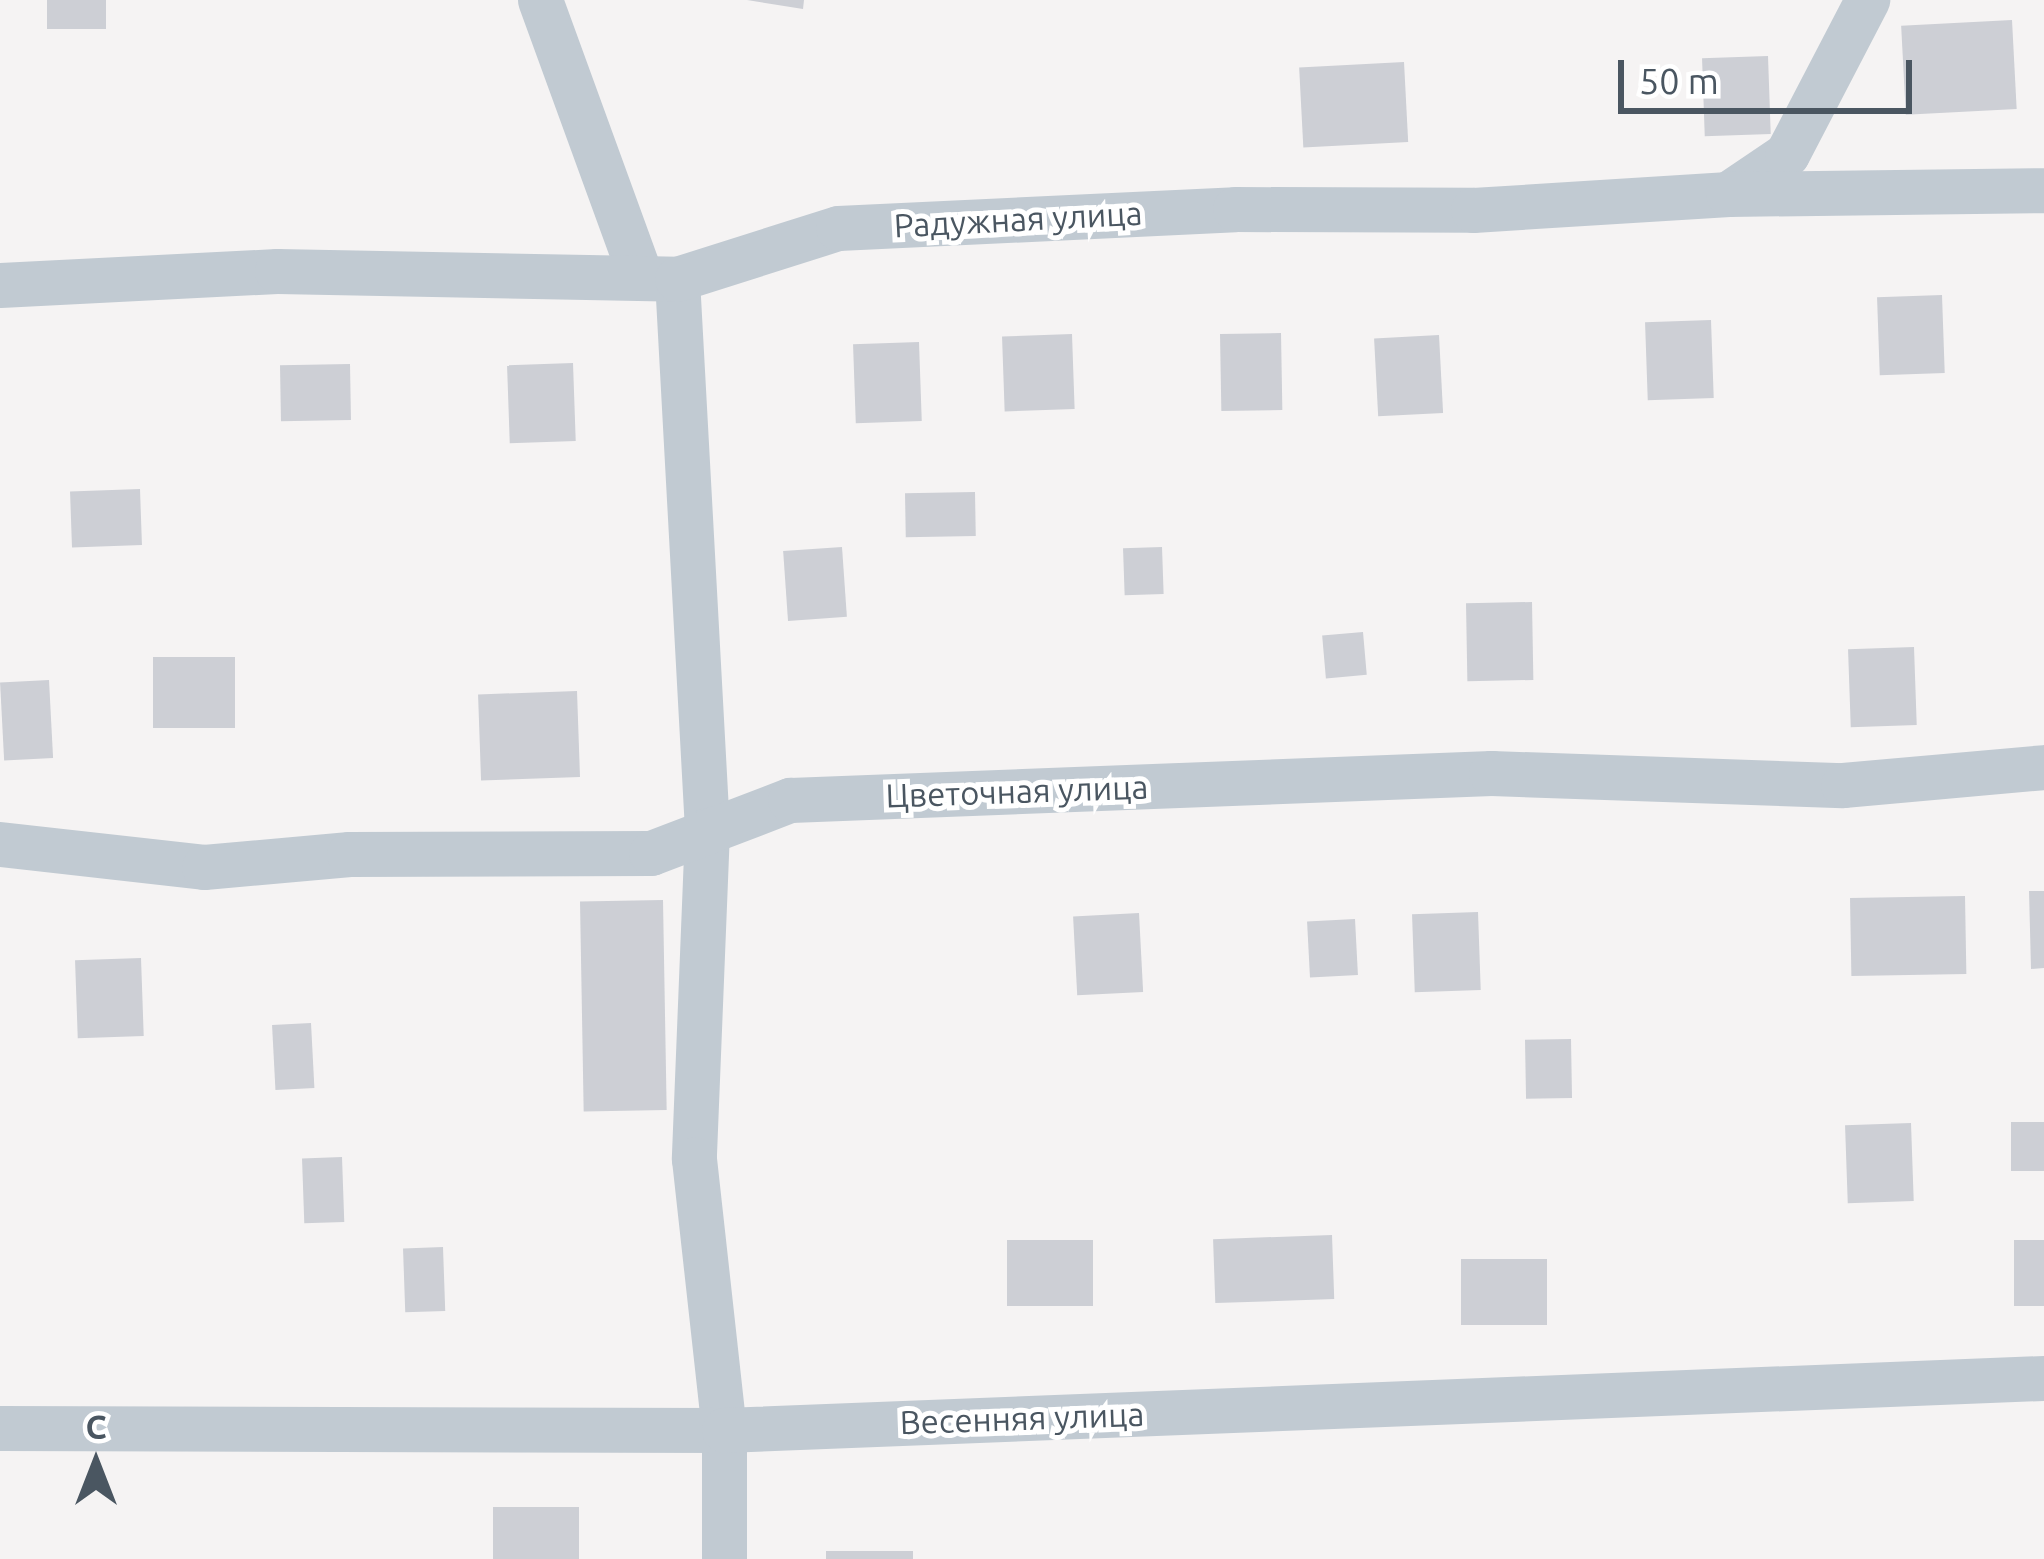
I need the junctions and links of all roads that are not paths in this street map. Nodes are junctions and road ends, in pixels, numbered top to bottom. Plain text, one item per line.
1 (540, 0) edge
2 (1867, 0) edge
3 (2044, 190) edge
4 (1728, 194) junction
5 (659, 278) junction
6 (0, 285) edge
7 (2044, 767) edge
8 (707, 830) junction
9 (0, 844) edge
10 (2044, 1378) edge
11 (0, 1427) edge
12 (724, 1430) junction
13 (724, 1559) edge

1 - 5 street
2 - 4 street
3 - 4 street, Радужная улица
4 - 5 street, Радужная улица
5 - 6 street, Радужная улица
5 - 8 street
7 - 8 street, Цветочная улица
8 - 9 street, Цветочная улица
8 - 12 street
10 - 12 street, Весенняя улица
11 - 12 street, Весенняя улица
12 - 13 street

